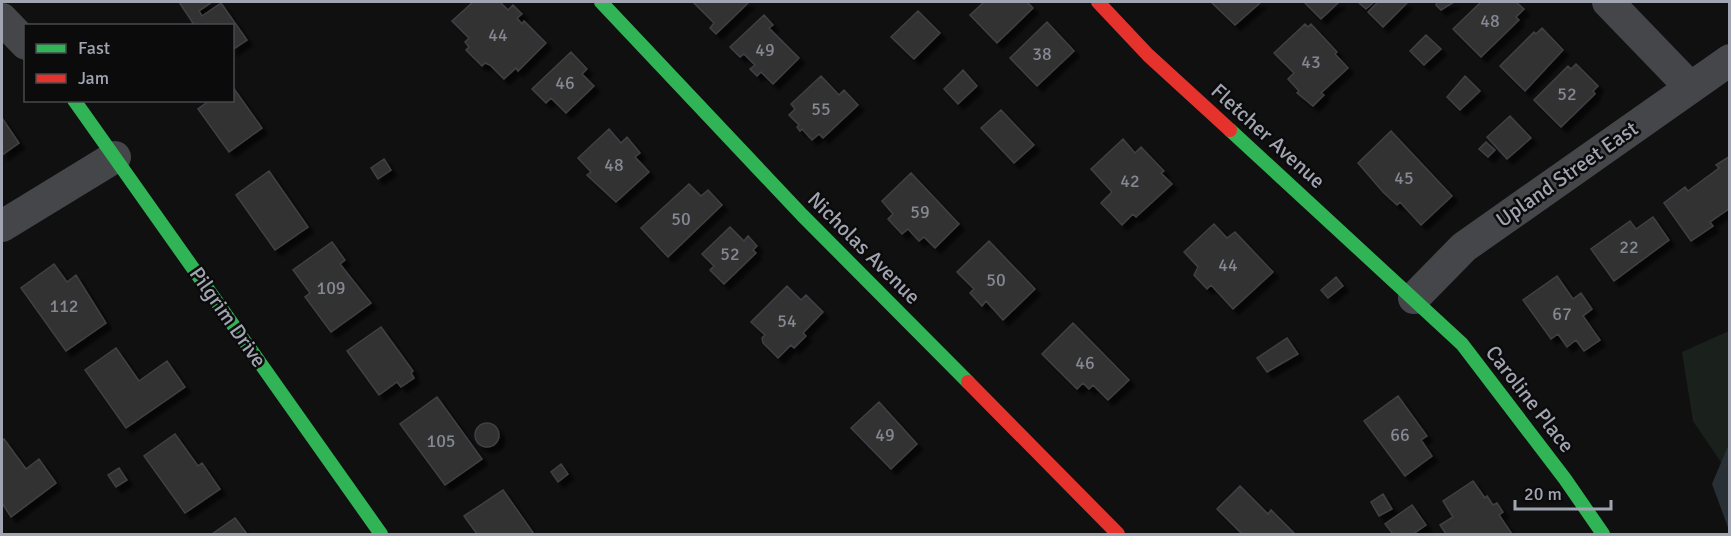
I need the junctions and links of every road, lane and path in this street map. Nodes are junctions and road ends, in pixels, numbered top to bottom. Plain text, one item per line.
1 (601, 2) edge
2 (1098, 2) edge
3 (1608, 2) edge
4 (2, 19) edge
5 (24, 42) edge
6 (1730, 60) edge
7 (1690, 87) junction
8 (75, 102) edge
9 (115, 157) junction
10 (2, 226) edge
11 (1414, 298) junction
12 (381, 534) edge
13 (1118, 534) edge
14 (1603, 534) edge

1 - 13 street, Nicholas Avenue
2 - 11 street, Fletcher Avenue
3 - 7 street
4 - 5 street
6 - 7 street, Upland Street East
7 - 11 street, Upland Street East
8 - 9 street, Pilgrim Drive
9 - 10 street
9 - 12 street, Pilgrim Drive
11 - 14 street, Caroline Place

